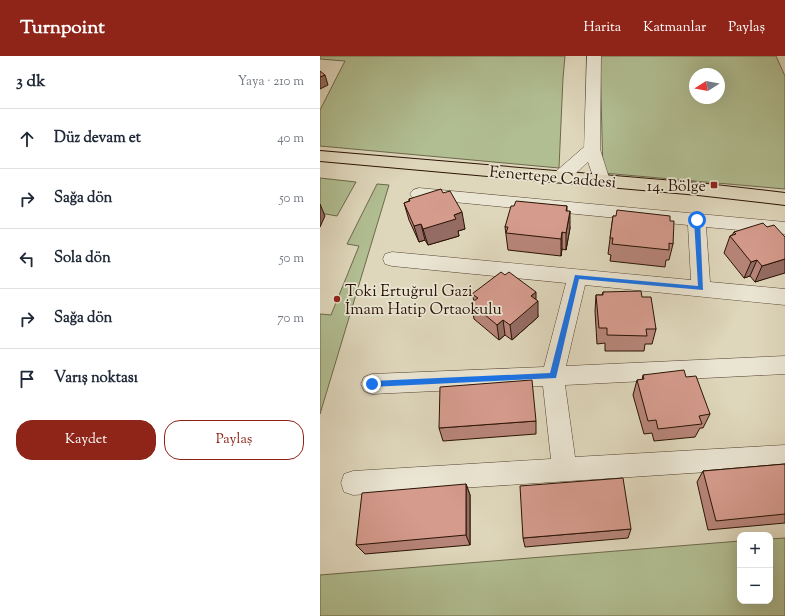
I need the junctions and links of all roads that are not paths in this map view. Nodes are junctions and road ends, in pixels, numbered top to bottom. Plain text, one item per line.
1 (594, 56) edge
2 (592, 148) junction
3 (320, 156) edge
4 (320, 166) edge
5 (560, 177) junction
6 (602, 181) junction
7 (419, 194) edge
8 (785, 199) edge
9 (785, 208) edge
10 (697, 220) junction
11 (785, 228) edge
12 (392, 259) dead end
13 (577, 277) junction
14 (701, 289) junction
15 (785, 297) edge
16 (785, 365) edge
17 (553, 376) junction
18 (372, 384) dead end
19 (785, 456) edge
20 (564, 470) junction
21 (354, 483) dead end

1 - 2 street
2 - 5 street
2 - 6 street
3 - 5 main road, Fenertepe Caddesi
4 - 9 main road, Fenertepe Caddesi
5 - 6 main road, Fenertepe Caddesi
6 - 8 main road, Fenertepe Caddesi
7 - 10 street
10 - 11 street
10 - 14 street
12 - 13 street
13 - 14 street
13 - 17 street
14 - 15 street
16 - 17 street
17 - 18 street
17 - 20 street
19 - 20 street
20 - 21 street

